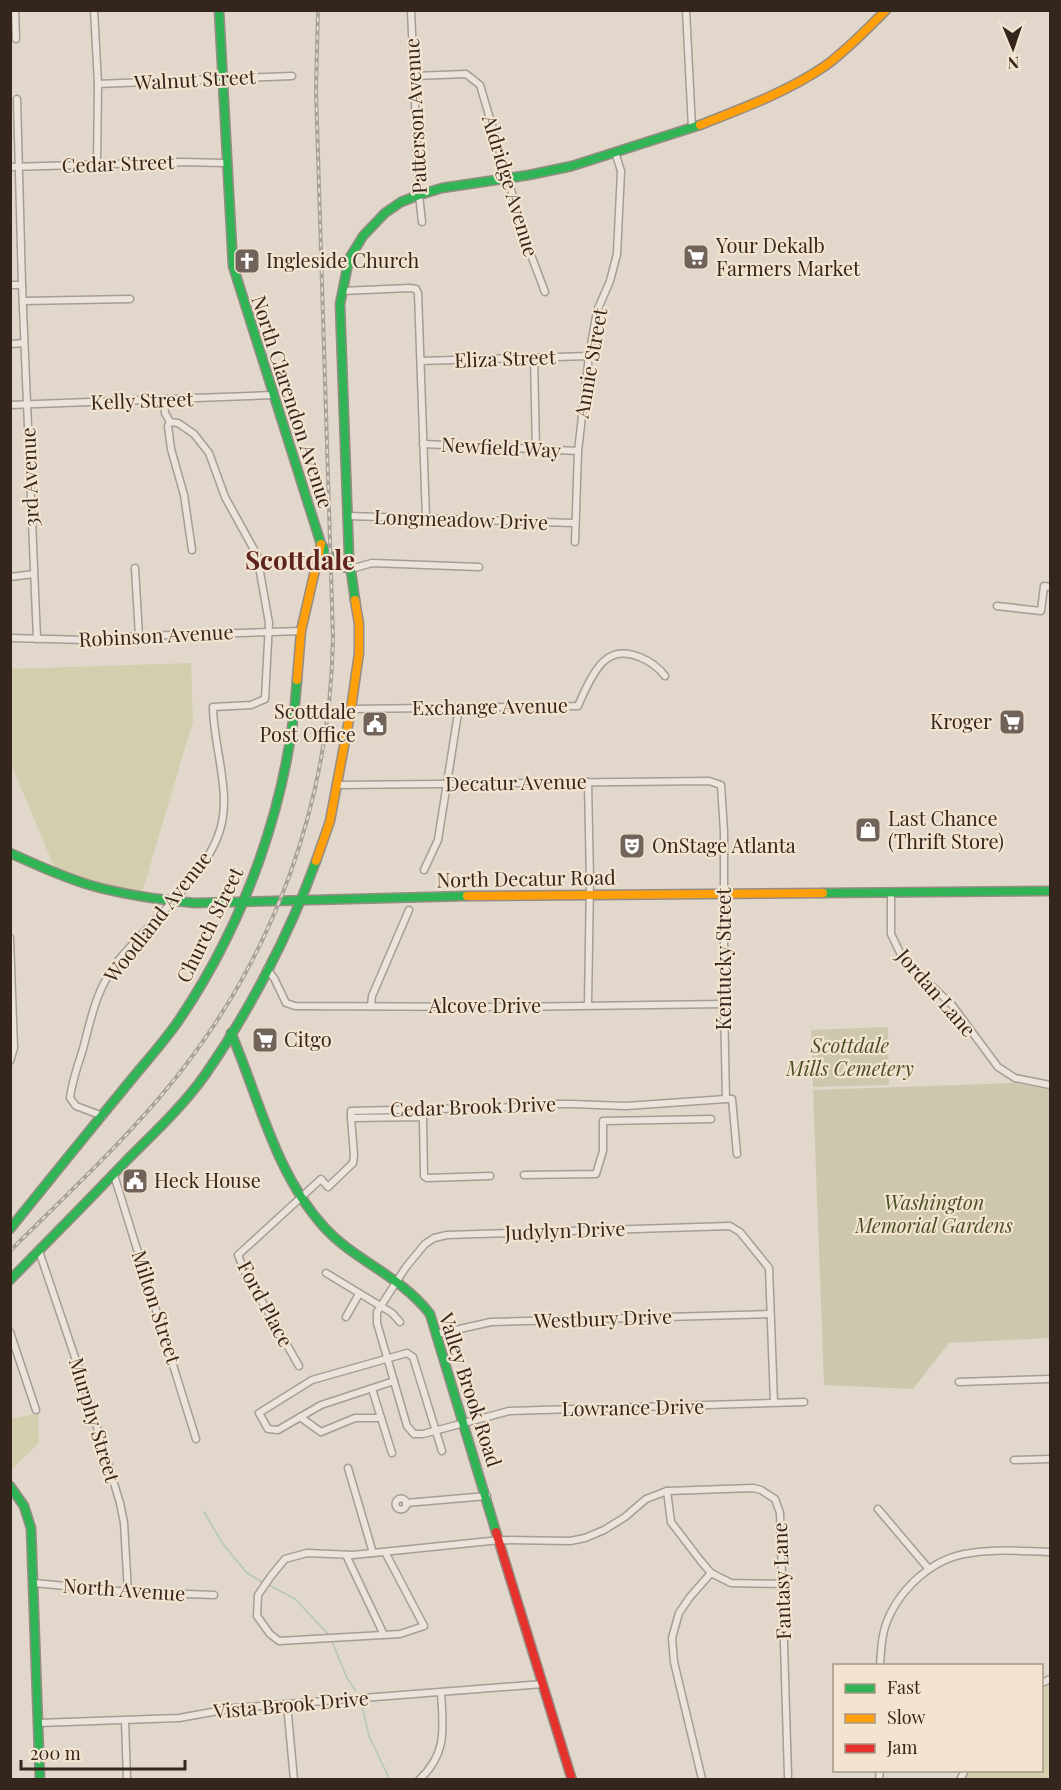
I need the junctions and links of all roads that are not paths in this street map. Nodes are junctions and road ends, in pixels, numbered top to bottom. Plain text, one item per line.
1 (15, 10) edge
2 (94, 10) edge
3 (219, 10) edge
4 (411, 10) edge
5 (686, 10) edge
6 (886, 10) edge
7 (16, 39) dead end
8 (292, 76) dead end
9 (414, 76) junction
10 (221, 80) junction
11 (98, 84) junction
12 (17, 99) dead end
13 (692, 128) junction
14 (615, 152) junction
15 (225, 163) junction
16 (97, 165) junction
17 (14, 167) edge
18 (507, 178) junction
19 (419, 195) junction
20 (422, 222) dead end
21 (10, 285) edge
22 (22, 285) junction
23 (342, 291) junction
24 (544, 292) dead end
25 (130, 299) dead end
26 (22, 301) junction
27 (24, 343) junction
28 (10, 344) edge
29 (589, 356) junction
30 (534, 357) junction
31 (421, 362) junction
32 (273, 395) junction
33 (164, 400) junction
34 (10, 405) edge
35 (27, 405) junction
36 (170, 422) junction
37 (423, 444) junction
38 (536, 449) junction
39 (578, 451) junction
40 (348, 516) junction
41 (426, 518) junction
42 (574, 523) junction
43 (575, 542) dead end
44 (321, 544) junction
45 (192, 549) dead end
46 (479, 567) dead end
47 (135, 568) dead end
48 (351, 569) junction
49 (34, 574) junction
50 (10, 577) edge
51 (1050, 586) edge
52 (998, 606) dead end
53 (269, 631) junction
54 (302, 631) junction
55 (139, 636) junction
56 (10, 638) edge
57 (37, 639) junction
58 (665, 676) dead end
59 (459, 707) junction
60 (351, 709) junction
61 (588, 782) junction
62 (695, 782) joint
63 (448, 783) junction
64 (338, 785) junction
65 (10, 853) edge
66 (424, 870) dead end
67 (1050, 891) edge
68 (891, 892) junction
69 (723, 893) junction
70 (589, 894) junction
71 (171, 901) junction
72 (299, 902) junction
73 (243, 903) junction
74 (409, 910) dead end
75 (10, 938) edge
76 (267, 969) junction
77 (724, 1004) junction
78 (588, 1005) junction
79 (371, 1006) junction
80 (231, 1034) junction
81 (10, 1061) edge
82 (1050, 1085) edge
83 (726, 1099) junction
84 (600, 1105) junction
85 (423, 1114) junction
86 (103, 1116) junction
87 (711, 1119) dead end
88 (603, 1121) junction
89 (736, 1154) dead end
90 (114, 1175) junction
91 (524, 1175) dead end
92 (490, 1176) dead end
93 (302, 1197) junction
94 (10, 1229) edge
95 (39, 1251) junction
96 (326, 1273) dead end
97 (10, 1280) edge
98 (398, 1281) junction
99 (359, 1294) junction
100 (380, 1307) junction
101 (770, 1314) junction
102 (346, 1317) dead end
103 (400, 1322) dead end
104 (10, 1332) edge
105 (437, 1334) junction
106 (388, 1357) junction
107 (299, 1366) dead end
108 (1050, 1379) edge
109 (394, 1381) junction
110 (959, 1382) dead end
111 (372, 1389) junction
112 (804, 1402) dead end
113 (774, 1403) junction
114 (36, 1410) dead end
115 (300, 1417) junction
116 (381, 1418) junction
117 (463, 1422) junction
118 (436, 1430) junction
119 (196, 1439) dead end
120 (442, 1451) dead end
121 (392, 1453) dead end
122 (1050, 1459) edge
123 (1014, 1460) dead end
124 (348, 1468) dead end
125 (10, 1486) edge
126 (667, 1491) junction
127 (487, 1496) junction
128 (406, 1503) dead end
129 (878, 1509) dead end
130 (500, 1540) junction
131 (385, 1552) junction
132 (1050, 1552) edge
133 (374, 1553) junction
134 (346, 1555) junction
135 (928, 1568) junction
136 (711, 1573) junction
137 (34, 1583) junction
138 (782, 1584) junction
139 (128, 1592) junction
140 (214, 1595) dead end
141 (384, 1635) junction
142 (880, 1664) edge
143 (543, 1684) junction
144 (441, 1692) junction
145 (286, 1704) junction
146 (125, 1720) junction
147 (39, 1723) junction
148 (788, 1776) dead end
149 (40, 1779) edge
150 (127, 1779) edge
151 (294, 1779) edge
152 (419, 1779) edge
153 (572, 1779) edge
154 (702, 1779) edge

1 - 7 street
2 - 11 street
3 - 10 main road, North Clarendon Avenue
4 - 9 street, Patterson Avenue
5 - 13 street
6 - 13 main road
8 - 10 street, Walnut Street
9 - 18 street, Aldridge Avenue
9 - 19 street, Patterson Avenue
10 - 11 street, Walnut Street
10 - 15 main road, North Clarendon Avenue
11 - 16 street
12 - 17 street, 3rd Avenue
13 - 14 main road
14 - 18 main road
14 - 29 street, Annie Street
15 - 16 street, Cedar Street
15 - 32 main road, North Clarendon Avenue
16 - 17 street, Cedar Street
17 - 22 street, 3rd Avenue
18 - 19 main road
18 - 24 street, Aldridge Avenue
19 - 20 street, Patterson Avenue
19 - 23 main road
21 - 22 street
22 - 26 street, 3rd Avenue
23 - 31 street
23 - 40 main road
25 - 26 street
26 - 27 street, 3rd Avenue
27 - 28 street
27 - 35 street, 3rd Avenue
29 - 30 street, Eliza Street
29 - 39 street, Annie Street
30 - 31 street, Eliza Street
30 - 38 street
31 - 37 street
32 - 33 street, Kelly Street
32 - 44 main road, North Clarendon Avenue
33 - 35 street, Kelly Street
33 - 36 street
34 - 35 street, Kelly Street
35 - 49 street, 3rd Avenue
36 - 45 street
36 - 53 street
37 - 38 street, Newfield Way
37 - 41 street
38 - 39 street, Newfield Way
39 - 42 street, Annie Street
40 - 41 street, Longmeadow Drive
40 - 48 main road
41 - 42 street, Longmeadow Drive
42 - 43 street, Annie Street
44 - 48 main road, North Clarendon Avenue
44 - 54 main road, Church Street
46 - 48 street
47 - 55 street
48 - 60 main road
49 - 50 street
49 - 57 street, 3rd Avenue
51 - 52 street
53 - 54 street, Robinson Avenue
53 - 55 street, Robinson Avenue
53 - 71 street, Woodland Avenue
54 - 73 main road, Church Street
55 - 57 street, Robinson Avenue
56 - 57 street, Robinson Avenue
58 - 59 street, Exchange Avenue
59 - 60 street, Exchange Avenue
59 - 63 street
60 - 64 main road
61 - 62 street, Decatur Avenue
61 - 63 street, Decatur Avenue
61 - 70 street
62 - 69 street, Kentucky Street
63 - 64 street, Decatur Avenue
63 - 66 street
64 - 72 main road
65 - 71 main road, North Decatur Road
67 - 68 main road, North Decatur Road
68 - 69 main road, North Decatur Road
68 - 82 street, Jordan Lane
69 - 70 main road, North Decatur Road
69 - 77 street, Kentucky Street
70 - 72 main road, North Decatur Road
70 - 78 street
71 - 73 main road, North Decatur Road
71 - 86 street, Woodland Avenue
72 - 73 main road, North Decatur Road
72 - 76 main road
73 - 86 main road, Church Street
74 - 79 street
75 - 81 street
76 - 79 street, Alcove Drive
76 - 80 main road
77 - 78 street, Alcove Drive
77 - 83 street, Kentucky Street
78 - 79 street, Alcove Drive
80 - 90 main road
80 - 93 main road, Valley Brook Road
83 - 84 street, Cedar Brook Drive
83 - 89 street, Kentucky Street
84 - 85 street, Cedar Brook Drive
84 - 88 street
85 - 92 street, Cedar Brook Drive
85 - 93 street, Cedar Brook Drive
86 - 94 main road, Church Street
87 - 88 street
88 - 91 street
90 - 95 main road
90 - 119 street, Milton Street
93 - 98 main road, Valley Brook Road
93 - 107 street, Ford Place
95 - 97 main road
95 - 139 street, Murphy Street
96 - 99 street
98 - 100 street, Judylyn Drive
98 - 101 street, Judylyn Drive
98 - 105 main road, Valley Brook Road
99 - 100 street
99 - 102 street
100 - 103 street
100 - 106 street
101 - 105 street, Westbury Drive
101 - 113 street
104 - 114 street
105 - 117 main road, Valley Brook Road
106 - 109 street
106 - 115 street
106 - 118 street
108 - 110 street
109 - 111 street
109 - 118 street, Lowrance Drive
111 - 115 street
111 - 116 street
112 - 113 street, Lowrance Drive
113 - 117 street, Lowrance Drive
115 - 116 street
116 - 121 street
117 - 118 street, Lowrance Drive
117 - 127 main road, Valley Brook Road
118 - 120 street
122 - 123 street
124 - 133 street
125 - 137 main road
126 - 130 street, Fantasy Lane
126 - 136 street
126 - 138 street, Fantasy Lane
127 - 128 street
127 - 130 main road, Valley Brook Road
129 - 135 street
130 - 131 street, Fantasy Lane
130 - 143 main road, Valley Brook Road
131 - 133 street, Fantasy Lane
131 - 141 street
132 - 135 street
133 - 134 street, Fantasy Lane
134 - 141 street
134 - 141 street, Fantasy Lane
135 - 142 street
136 - 138 street
136 - 154 street
137 - 139 street, North Avenue
137 - 147 main road
138 - 148 street, Fantasy Lane
139 - 140 street, North Avenue
143 - 144 street, Vista Brook Drive
143 - 153 main road, Valley Brook Road
144 - 145 street, Vista Brook Drive
144 - 152 street
145 - 146 street, Vista Brook Drive
145 - 151 street
146 - 147 street, Vista Brook Drive
146 - 150 street
147 - 149 main road

